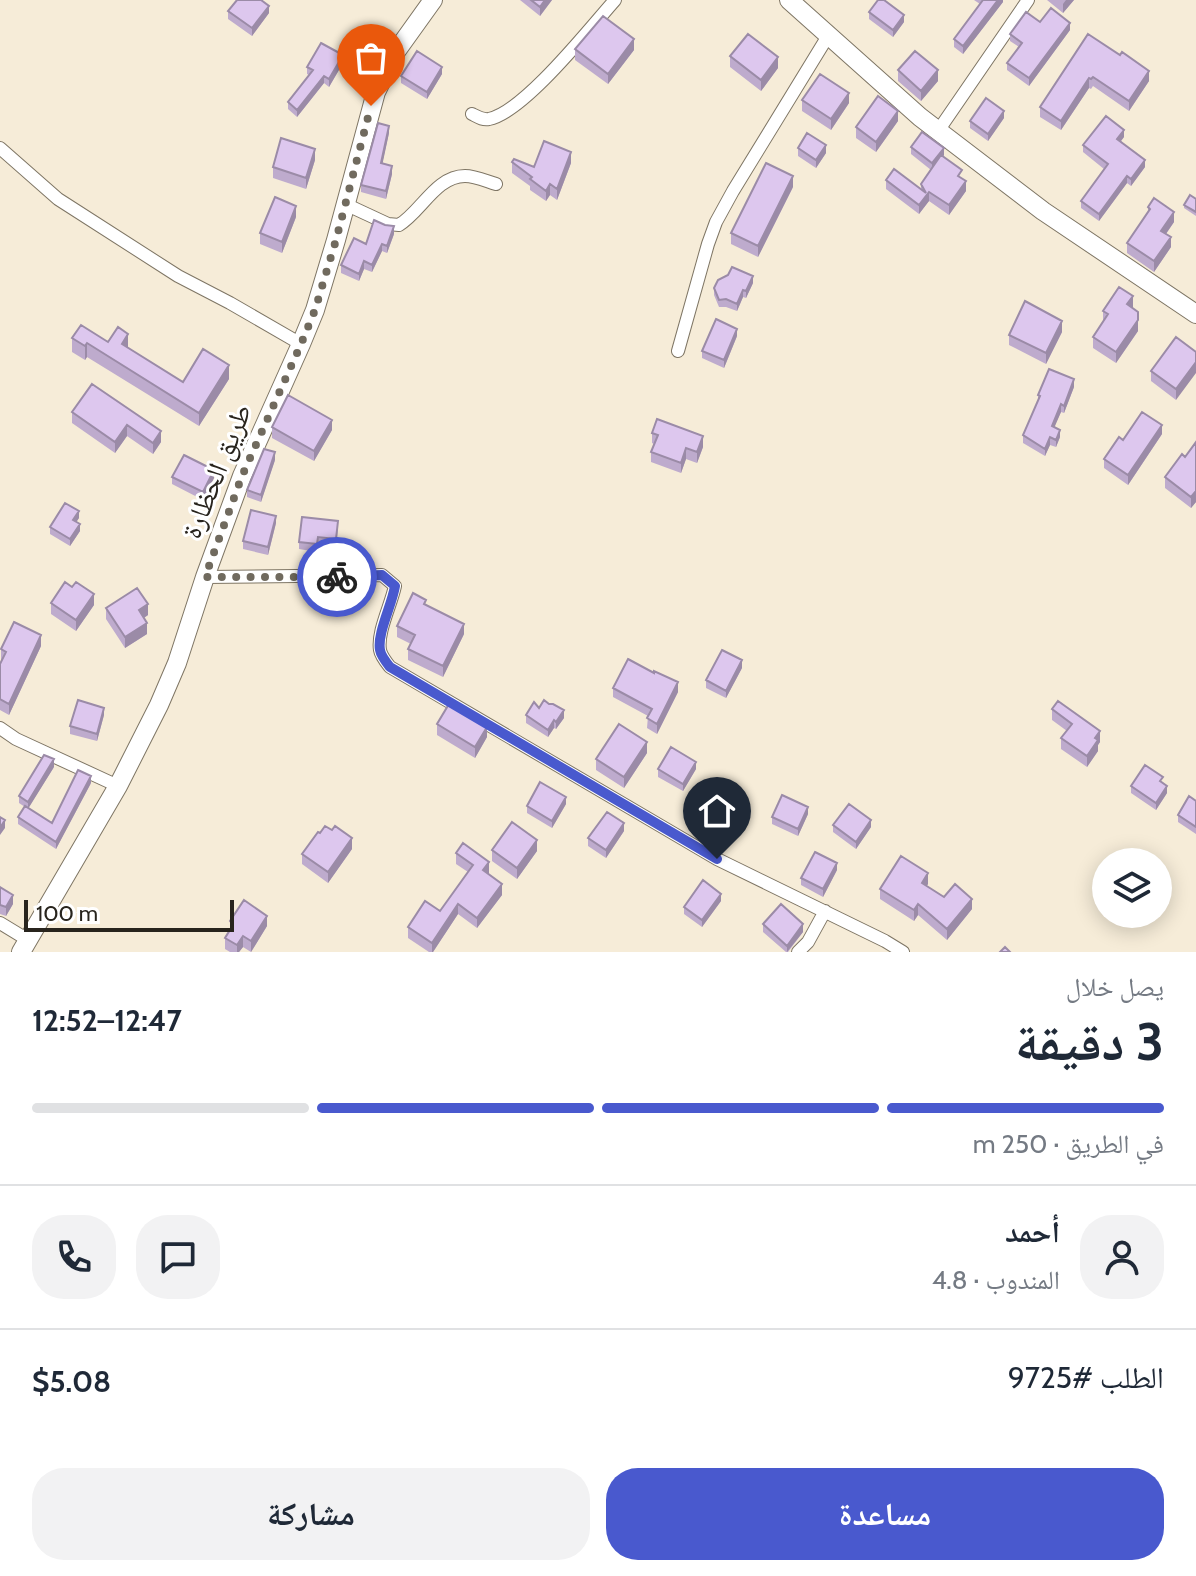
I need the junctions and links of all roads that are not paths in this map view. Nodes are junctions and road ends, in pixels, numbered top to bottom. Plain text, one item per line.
1 (433, 0) edge
2 (615, 0) edge
3 (789, 0) edge
4 (1028, 0) edge
5 (828, 36) junction
6 (472, 114) dead end
7 (938, 131) junction
8 (0, 148) edge
9 (496, 184) dead end
10 (345, 204) junction
11 (1196, 314) edge
12 (301, 344) junction
13 (678, 351) dead end
14 (205, 577) junction
15 (0, 728) edge
16 (118, 786) junction
17 (825, 911) junction
18 (0, 923) edge
19 (25, 946) edge
20 (798, 952) edge
21 (903, 952) edge

1 - 10 street, طريق الحظارة
2 - 6 street
3 - 5 street
4 - 7 street
5 - 7 street
5 - 13 street
7 - 11 street
8 - 12 street
9 - 10 street
10 - 12 street, طريق الحظارة
12 - 14 street, طريق الحظارة
14 - 16 street, طريق الحظارة
14 - 17 street
15 - 16 street
16 - 19 street, طريق الحظارة
17 - 20 street
17 - 21 street
18 - 19 street

